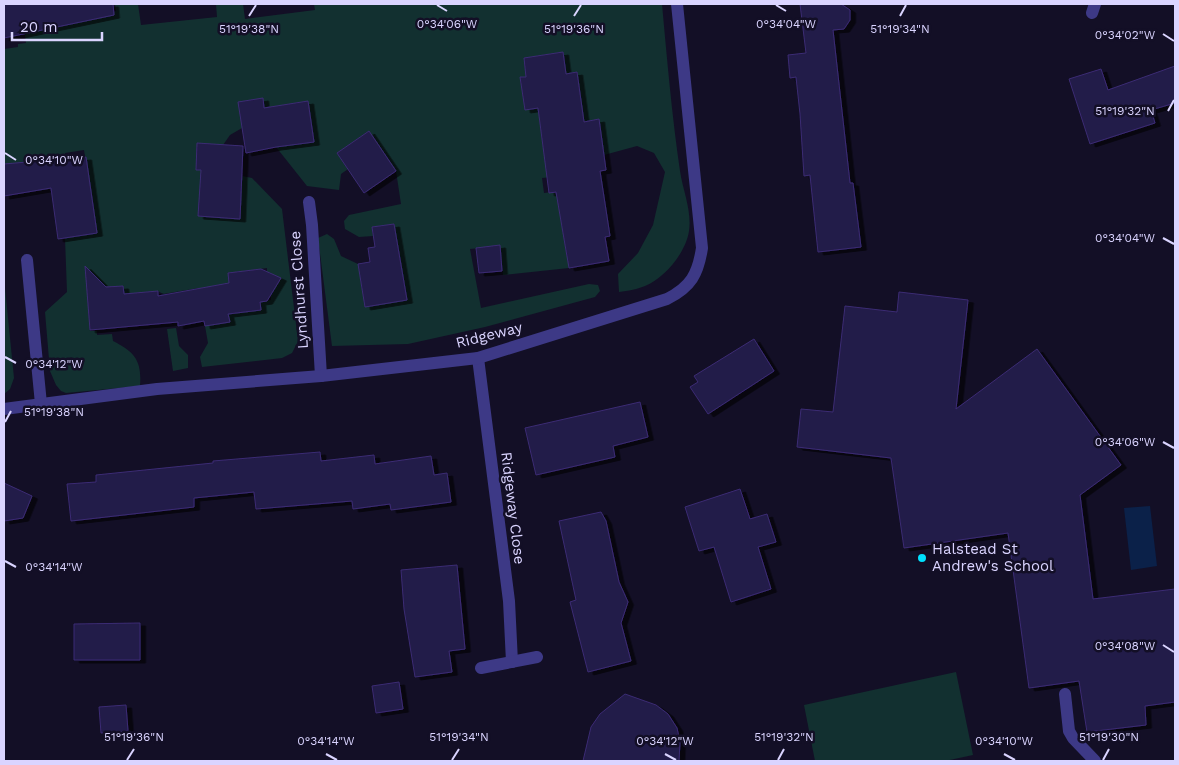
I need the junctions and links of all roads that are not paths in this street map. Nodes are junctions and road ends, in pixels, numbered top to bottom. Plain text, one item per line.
1 (677, 4) edge
2 (309, 202) dead end
3 (27, 260) dead end
4 (478, 358) junction
5 (321, 376) junction
6 (41, 404) junction
7 (4, 408) edge
8 (537, 657) dead end
9 (512, 662) junction
10 (481, 668) dead end
11 (1066, 694) dead end
12 (1095, 761) edge

1 - 4 street, Ridgeway
2 - 5 street, Lyndhurst Close
3 - 6 street
4 - 5 street, Ridgeway
4 - 9 street, Ridgeway Close
5 - 6 street, Ridgeway
6 - 7 street, Ridgeway
8 - 9 street
9 - 10 street
11 - 12 street

